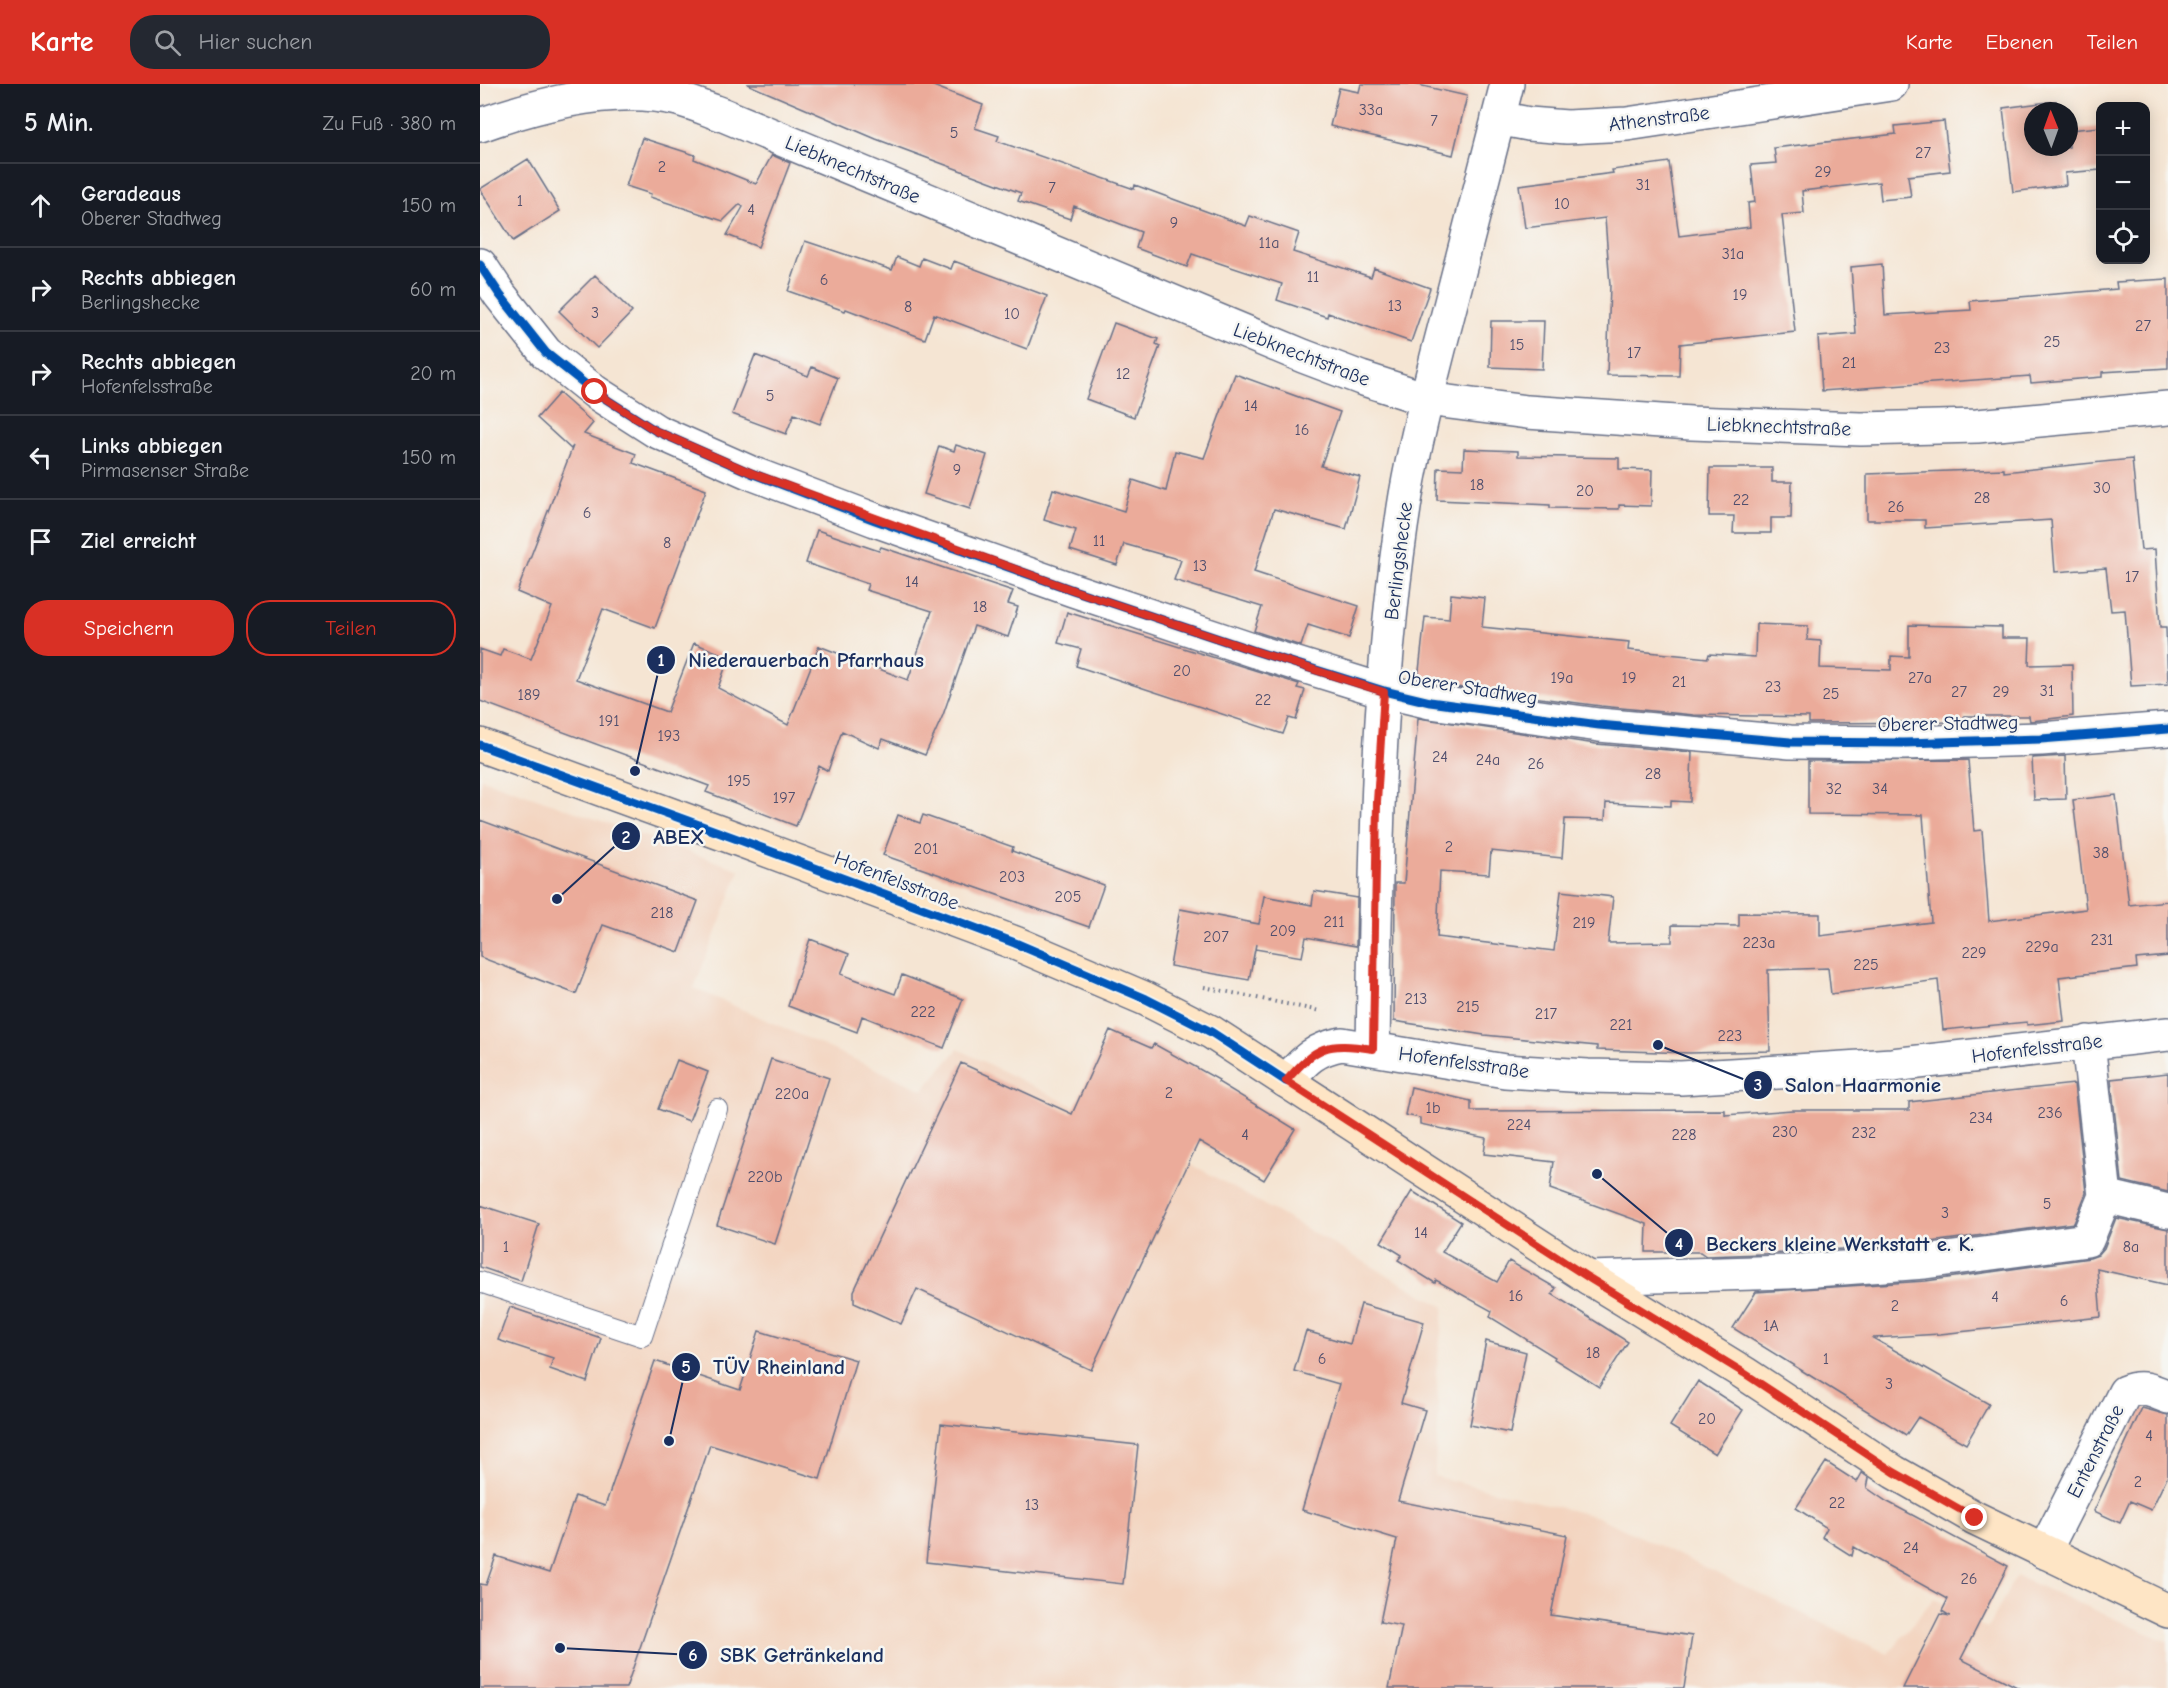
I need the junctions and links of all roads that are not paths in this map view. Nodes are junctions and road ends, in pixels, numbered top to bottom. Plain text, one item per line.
1 (1507, 84) edge
2 (1891, 84) edge
3 (1498, 118) junction
4 (480, 125) edge
5 (480, 265) edge
6 (1426, 399) junction
7 (2168, 408) edge
8 (1384, 692) junction
9 (2168, 729) edge
10 (480, 745) edge
11 (2168, 1034) edge
12 (1373, 1036) junction
13 (2088, 1042) junction
14 (1286, 1081) junction
15 (717, 1109) dead end
16 (2105, 1196) junction
17 (2168, 1211) edge
18 (1589, 1278) junction
19 (480, 1282) edge
20 (2168, 1397) edge
21 (2044, 1552) junction
22 (2168, 1611) edge

1 - 3 street, Berlingshecke
2 - 3 street, Athenstraße
3 - 6 street, Berlingshecke
4 - 6 street, Liebknechtstraße
5 - 8 street, Oberer Stadtweg
6 - 7 street, Liebknechtstraße
6 - 8 street, Berlingshecke
8 - 9 street, Oberer Stadtweg
8 - 12 street, Berlingshecke
10 - 14 main road, Hofenfelsstraße
11 - 13 street, Hofenfelsstraße
12 - 13 street, Hofenfelsstraße
12 - 14 street, Hofenfelsstraße
13 - 16 street
14 - 18 main road
15 - 19 lane
16 - 17 street
16 - 18 street
18 - 21 main road
20 - 21 street, Entenstraße
21 - 22 main road

